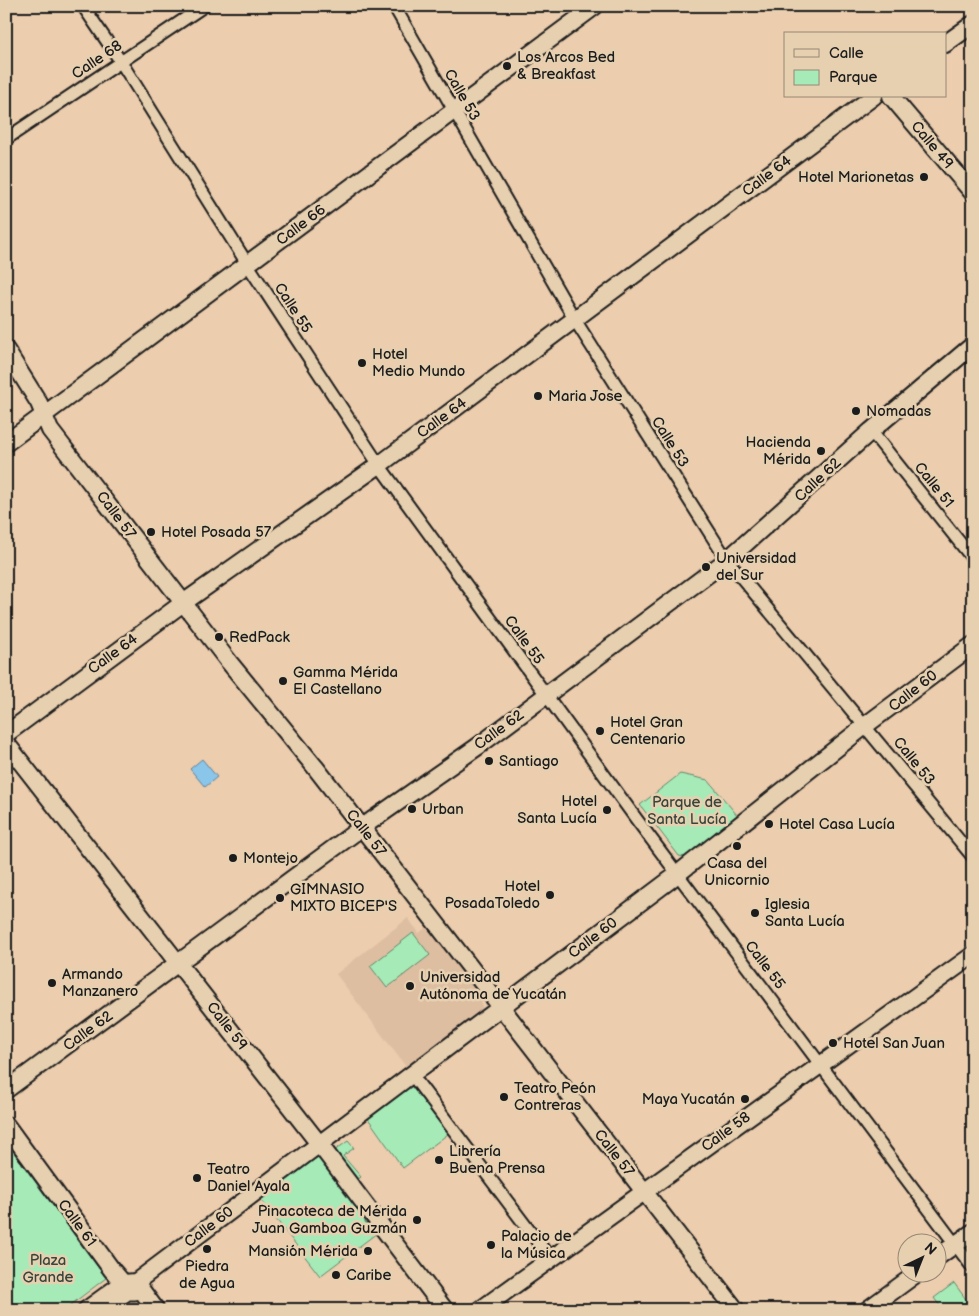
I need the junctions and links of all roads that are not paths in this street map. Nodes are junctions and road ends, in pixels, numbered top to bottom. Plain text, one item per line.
1 (83, 6) edge
2 (204, 6) edge
3 (394, 6) edge
4 (594, 6) edge
5 (973, 24) edge
6 (946, 43) edge
7 (121, 62) junction
8 (871, 98) edge
9 (893, 98) edge
10 (454, 112) junction
11 (6, 139) edge
12 (973, 193) edge
13 (248, 265) junction
14 (575, 320) junction
15 (973, 345) edge
16 (6, 350) edge
17 (44, 415) junction
18 (871, 431) junction
19 (6, 443) edge
20 (379, 465) junction
21 (973, 559) edge
22 (728, 560) junction
23 (183, 603) junction
24 (973, 638) edge
25 (973, 645) edge
26 (973, 653) edge
27 (552, 703) junction
28 (866, 726) junction
29 (6, 734) edge
30 (6, 743) edge
31 (361, 828) junction
32 (973, 857) edge
33 (680, 877) junction
34 (973, 955) edge
35 (179, 964) junction
36 (500, 1008) junction
37 (821, 1064) junction
38 (414, 1077) junction
39 (6, 1090) edge
40 (6, 1125) edge
41 (319, 1146) junction
42 (643, 1191) junction
43 (973, 1232) edge
44 (956, 1244) junction
45 (946, 1251) edge
46 (550, 1258) junction
47 (973, 1268) edge
48 (144, 1276) dead end
49 (902, 1284) edge
50 (129, 1289) junction
51 (86, 1310) edge
52 (106, 1310) edge
53 (156, 1310) edge
54 (445, 1310) edge
55 (480, 1310) edge
56 (736, 1310) edge
57 (867, 1310) edge

1 - 7 street, Calle 55
2 - 7 street, Calle 68
3 - 10 street, Calle 53
4 - 10 main road, Calle 66
5 - 6 main road
7 - 11 street, Calle 68
7 - 13 street, Calle 55
8 - 14 main road, Calle 64
9 - 12 main road, Calle 49
10 - 13 main road, Calle 66
10 - 14 street, Calle 53
13 - 17 main road, Calle 66
13 - 20 street, Calle 55
14 - 20 main road, Calle 64
14 - 22 street, Calle 53
15 - 18 main road, Calle 62
16 - 17 main road, Calle 57
17 - 19 main road, Calle 66
17 - 23 main road, Calle 57
18 - 21 street, Calle 51
18 - 22 main road, Calle 62
20 - 23 main road, Calle 64
20 - 27 street, Calle 55
22 - 27 main road, Calle 62
22 - 28 street, Calle 53
23 - 29 main road, Calle 64
23 - 31 main road, Calle 57
24 - 28 street
25 - 28 main road, Calle 60
26 - 28 street
27 - 28 street
27 - 31 main road, Calle 62
27 - 33 street, Calle 55
27 - 36 street
28 - 32 street, Calle 53
28 - 33 main road, Calle 60
30 - 35 main road, Calle 59
31 - 35 main road, Calle 62
31 - 36 main road, Calle 57
33 - 36 main road, Calle 60
33 - 37 street, Calle 55
34 - 37 main road, Calle 58
35 - 39 main road, Calle 62
35 - 41 main road, Calle 59
36 - 38 main road, Calle 60
36 - 41 street
36 - 42 main road, Calle 57
37 - 42 main road, Calle 58
37 - 44 street, Calle 55
38 - 41 main road, Calle 60
38 - 46 street
40 - 50 main road, Calle 61
41 - 48 street
41 - 50 main road, Calle 60
41 - 54 main road, Calle 59
42 - 46 main road, Calle 58
42 - 56 main road, Calle 57
43 - 44 main road
44 - 45 main road
44 - 47 street, Calle 55
46 - 55 main road, Calle 58
49 - 57 main road
50 - 51 main road, Calle 60
50 - 52 street
50 - 53 main road, Calle 61

